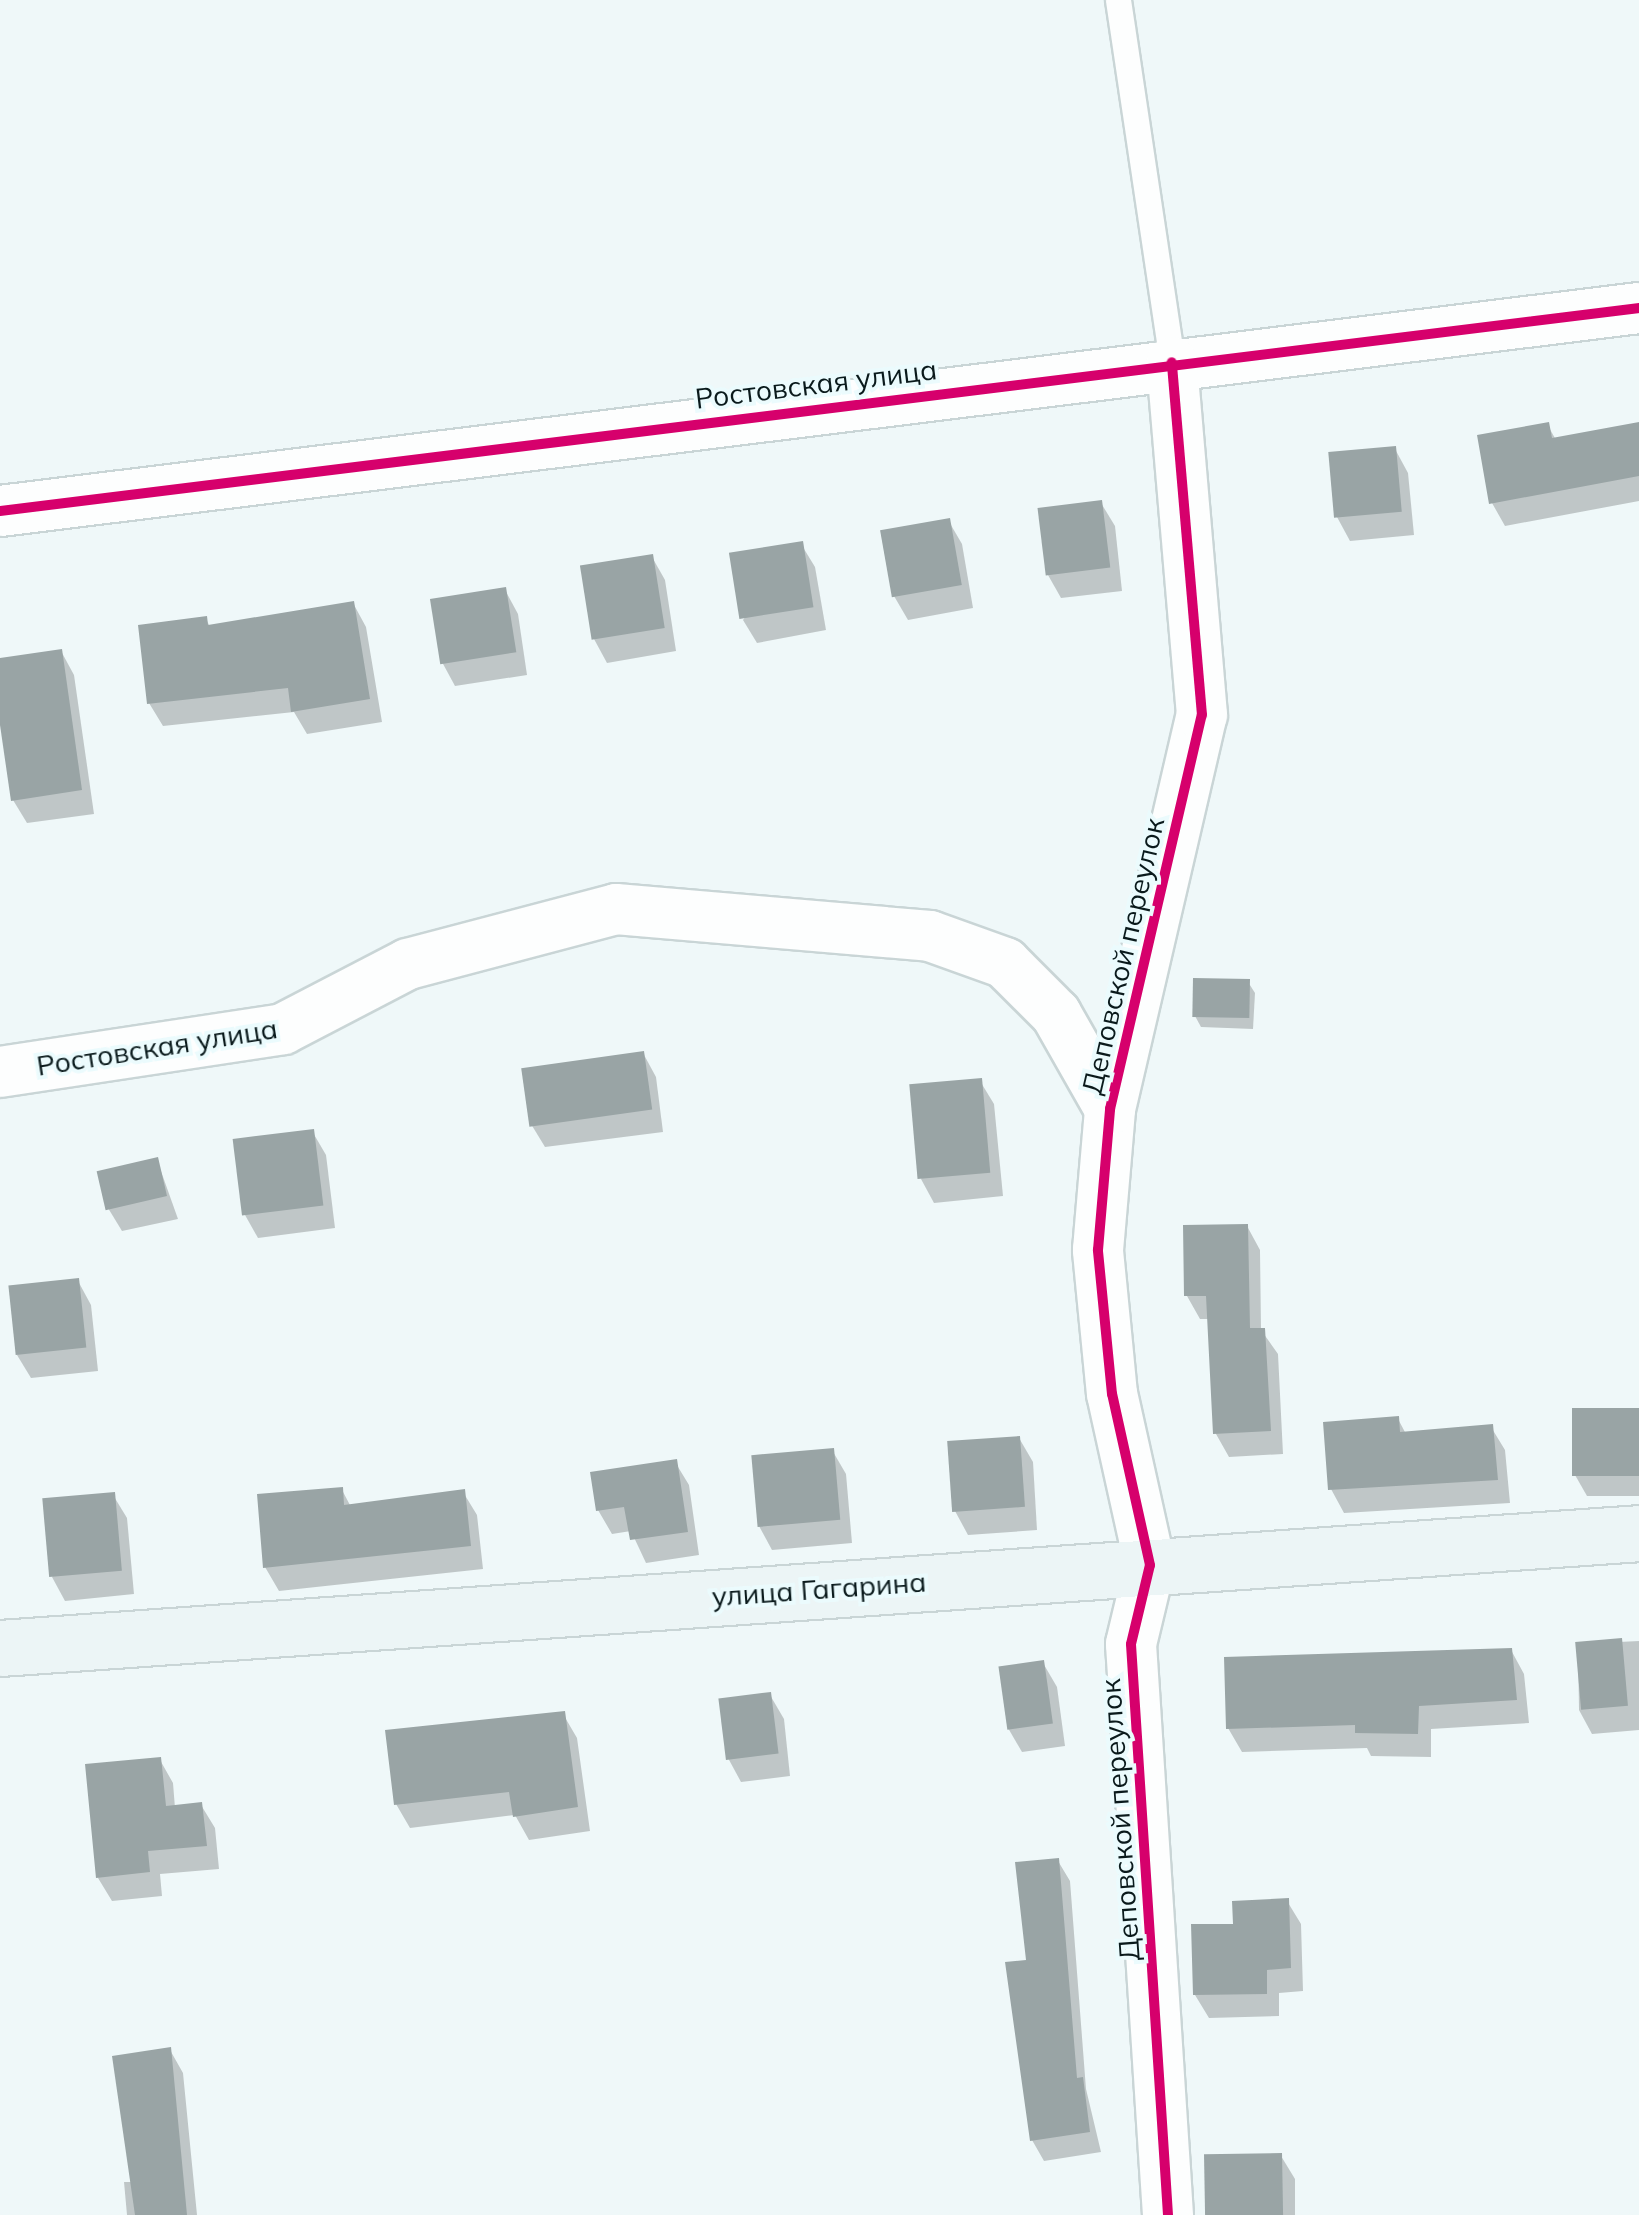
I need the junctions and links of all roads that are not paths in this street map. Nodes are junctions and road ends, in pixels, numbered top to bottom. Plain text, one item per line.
1 (1118, 0) edge
2 (1639, 308) edge
3 (1172, 362) junction
4 (0, 510) edge
5 (0, 1072) edge
6 (1110, 1109) junction
7 (1639, 1533) edge
8 (1150, 1565) junction
9 (0, 1648) edge
10 (1168, 2215) edge

1 - 3 lane
2 - 3 street, Ростовская улица
3 - 4 street, Ростовская улица
3 - 6 street, Деповской переулок
5 - 6 street, Ростовская улица
6 - 8 street, Деповской переулок
7 - 8 main road, улица Гагарина
8 - 9 main road, улица Гагарина
8 - 10 street, Деповской переулок

